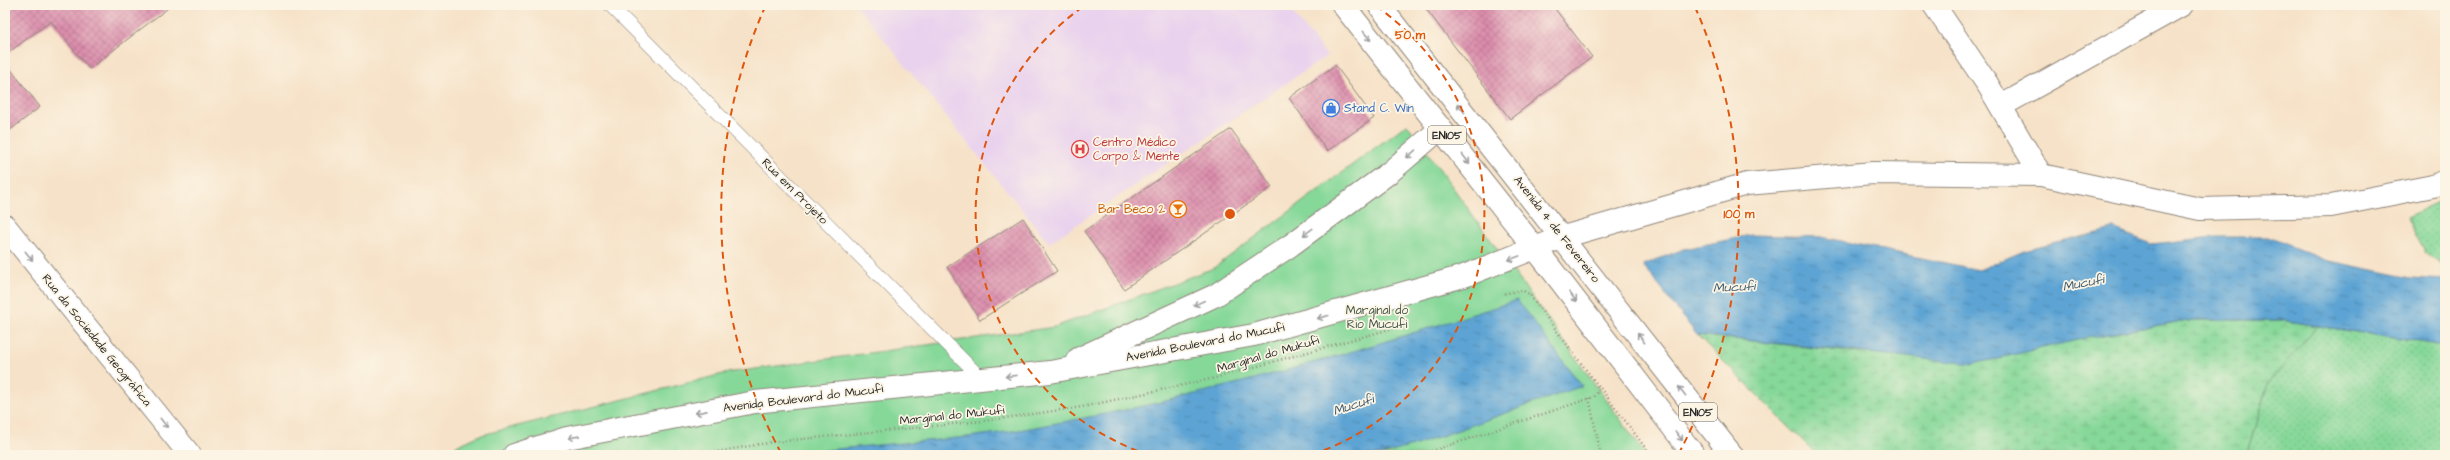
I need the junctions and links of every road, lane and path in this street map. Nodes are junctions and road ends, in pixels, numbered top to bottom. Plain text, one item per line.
1 (610, 5) edge
2 (1343, 5) edge
3 (1379, 5) edge
4 (1934, 5) edge
5 (2182, 5) edge
6 (2001, 106) junction
7 (1441, 128) junction
8 (2041, 175) junction
9 (2445, 181) edge
10 (5, 226) edge
11 (1569, 245) junction
12 (1543, 258) junction
13 (1500, 295) dead end
14 (1411, 323) dead end
15 (1050, 372) junction
16 (980, 378) junction
17 (1596, 383) junction
18 (1589, 398) junction
19 (1440, 449) junction
20 (190, 455) edge
21 (514, 455) edge
22 (698, 455) edge
23 (1420, 455) edge
24 (1436, 455) edge
25 (1442, 455) edge
26 (1601, 455) edge
27 (1651, 455) edge
28 (1694, 455) edge
29 (1732, 455) edge

1 - 16 lane, Rua em Projeto
2 -> 7 street, EN105
11 -> 3 street, Avenida 4 de Fevereiro / EN105
4 - 6 street
5 - 6 street
6 - 8 street
7 -> 12 street, EN105
7 -> 15 street, Avenida Boulevard do Mucufi
8 - 9 street, Avenida Boulevard do Mucufi
8 - 11 street, Avenida Boulevard do Mucufi
10 -> 20 street, Rua da Sociedade Geográfica
11 - 12 street, Avenida Boulevard do Mucufi
29 -> 11 street, Avenida 4 de Fevereiro / EN105
12 -> 15 street, Avenida Boulevard do Mucufi
12 -> 28 street, EN105
13 - 17 path
14 - 22 path, Marginal do Mukufi
15 -> 16 street, Avenida Boulevard do Mucufi
16 -> 21 street, Avenida Boulevard do Mucufi
17 - 18 path
17 - 27 path
18 - 19 path
18 - 26 path
19 - 23 path
19 - 24 path
19 - 25 path

